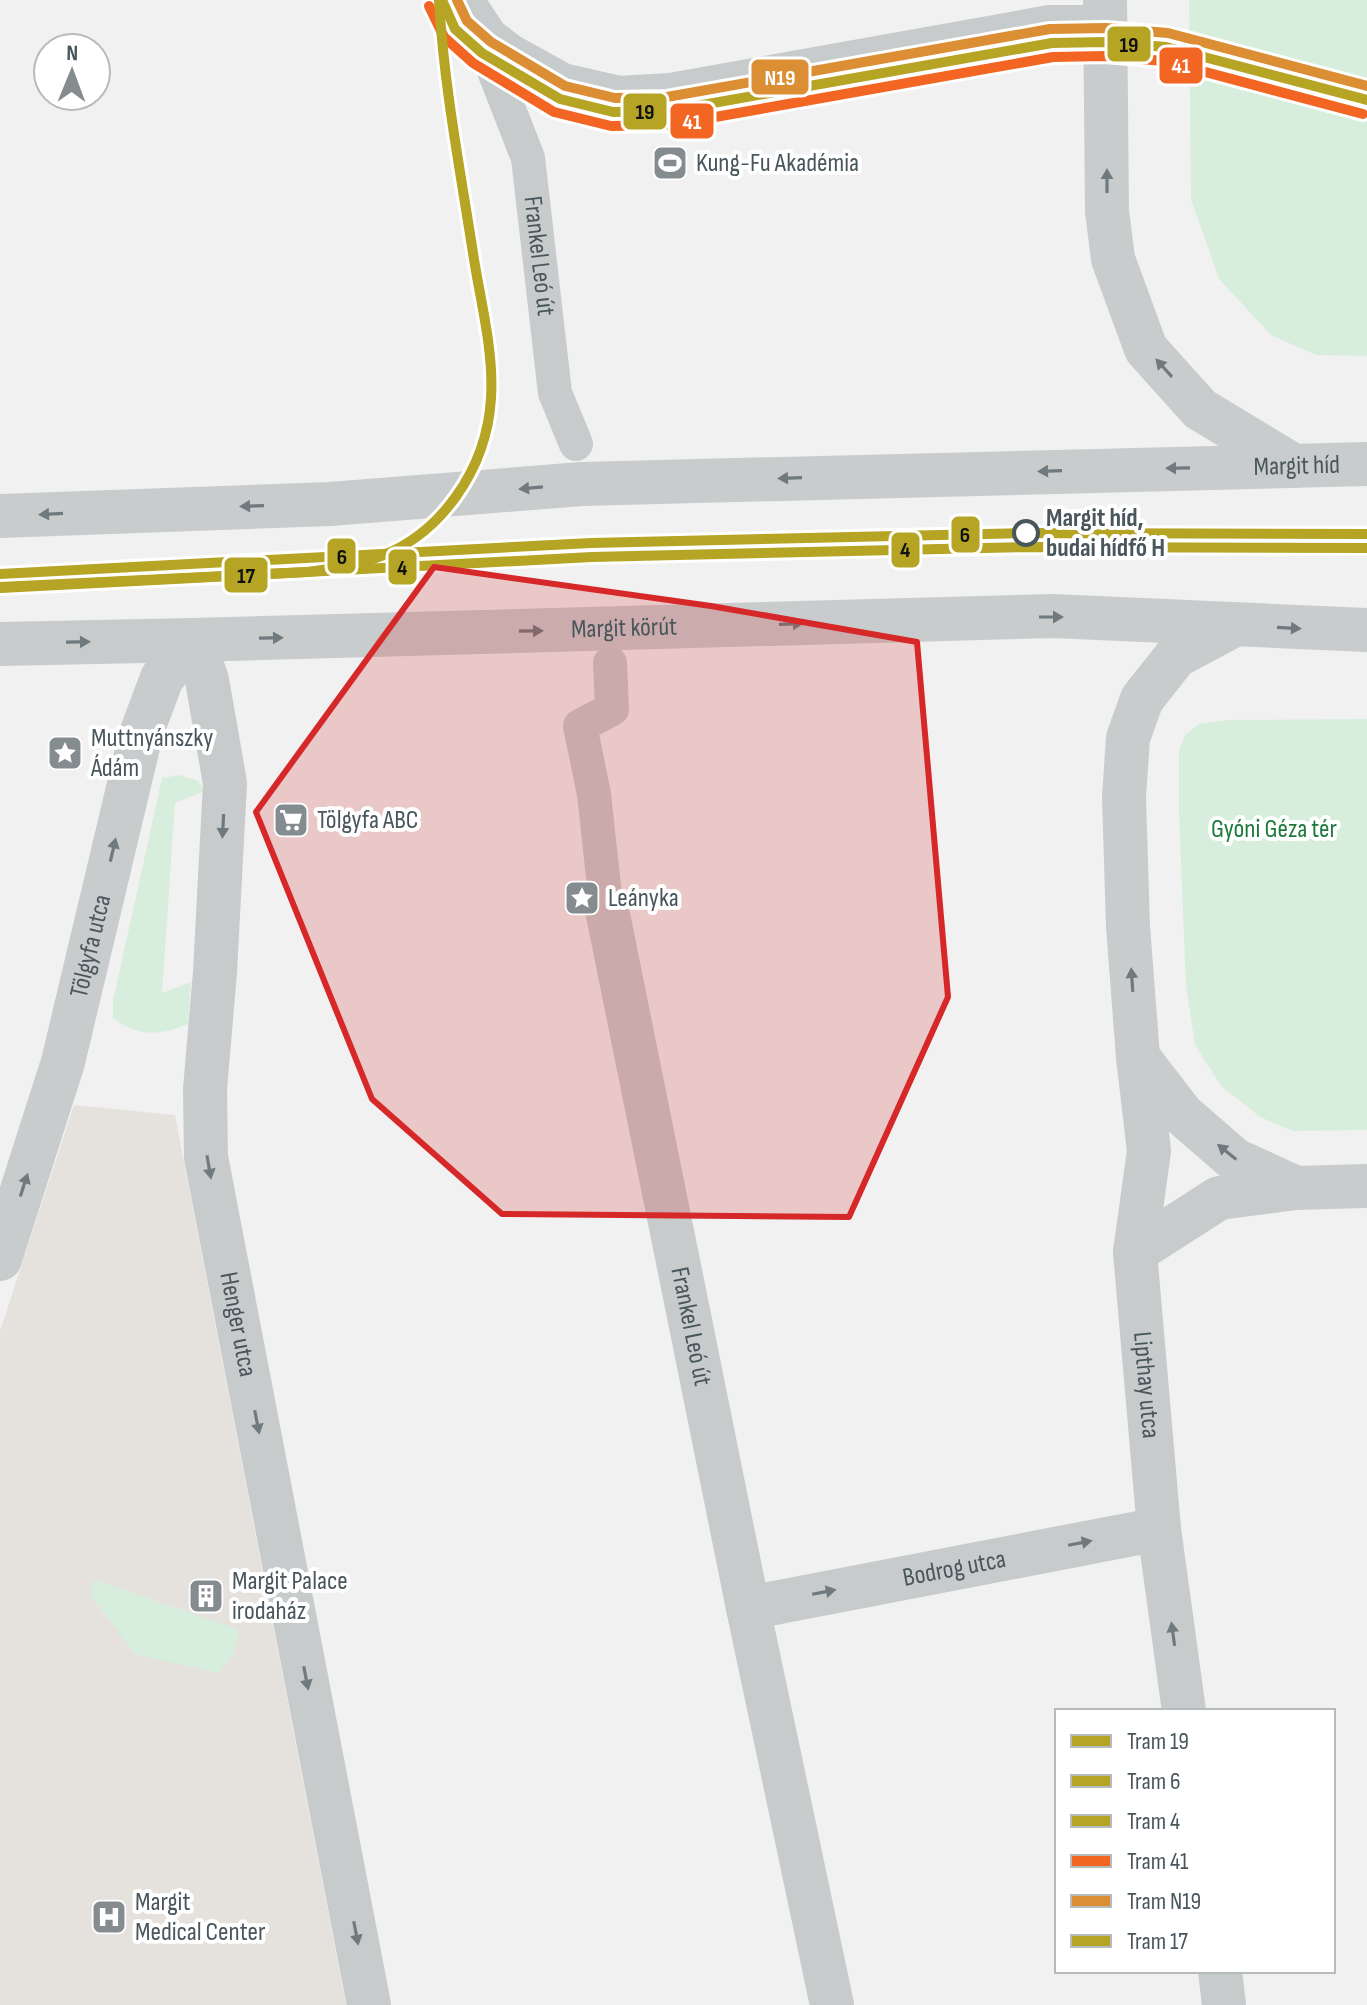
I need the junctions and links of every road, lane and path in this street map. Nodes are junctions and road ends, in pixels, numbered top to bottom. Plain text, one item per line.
1 (461, 0) edge
2 (1105, 14) edge
3 (501, 63) junction
4 (576, 444) dead end
5 (1367, 464) edge
6 (1294, 466) junction
7 (0, 516) edge
8 (1240, 626) junction
9 (1367, 630) edge
10 (193, 640) junction
11 (0, 644) edge
12 (610, 663) dead end
13 (606, 905) joint
14 (1138, 1057) junction
15 (1367, 1186) edge
16 (1296, 1188) junction
17 (1135, 1252) junction
18 (0, 1259) edge
19 (1159, 1529) junction
20 (748, 1608) junction
21 (1184, 1709) edge
22 (1220, 1973) edge
23 (369, 2005) edge
24 (832, 2005) edge
25 (1224, 2005) edge

1 - 3 street, Frankel Leó út
2 - 3 street
6 -> 2 main road
3 - 4 street, Frankel Leó út
5 - 6 main road, Margit híd
6 -> 7 main road, Margit híd
8 -> 9 main road
10 -> 8 main road, Margit körút
14 -> 8 main road
11 -> 10 street, Margit körút
18 -> 10 main road, Tölgyfa utca
10 -> 23 street, Henger utca
12 - 13 street, Frankel Leó út
13 - 20 street, Frankel Leó út
16 -> 14 main road
14 - 17 street, Lipthay utca
15 - 16 main road
16 - 17 street
17 - 19 street, Lipthay utca
20 -> 19 street, Bodrog utca
21 -> 19 street, Lipthay utca
20 - 24 street, Frankel Leó út
22 - 25 street

